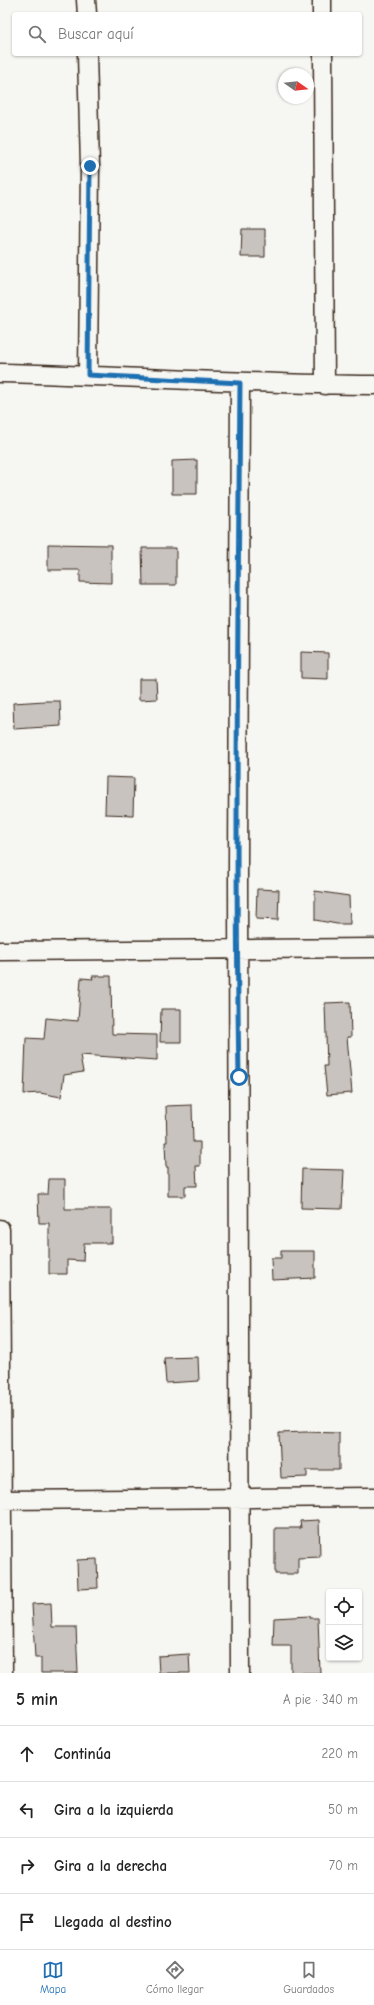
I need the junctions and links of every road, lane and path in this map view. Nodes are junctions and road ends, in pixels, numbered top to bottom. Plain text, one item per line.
1 (86, 0) edge
2 (322, 0) edge
3 (87, 12) edge
4 (322, 12) edge
5 (87, 56) edge
6 (323, 56) edge
7 (0, 372) edge
8 (88, 375) junction
9 (240, 383) junction
10 (325, 385) junction
11 (374, 385) edge
12 (374, 948) edge
13 (237, 949) junction
14 (0, 951) edge
15 (0, 1229) edge
16 (239, 1497) junction
17 (374, 1497) edge
18 (1, 1500) edge
19 (3, 1673) edge
20 (240, 1673) edge

1 - 3 street
2 - 4 street
5 - 8 street
6 - 10 street
7 - 8 street
8 - 9 street
9 - 10 street
9 - 13 street
10 - 11 street
12 - 13 street
13 - 14 street
13 - 16 street
15 - 18 street
16 - 17 street
16 - 18 street
16 - 20 street
18 - 19 street

